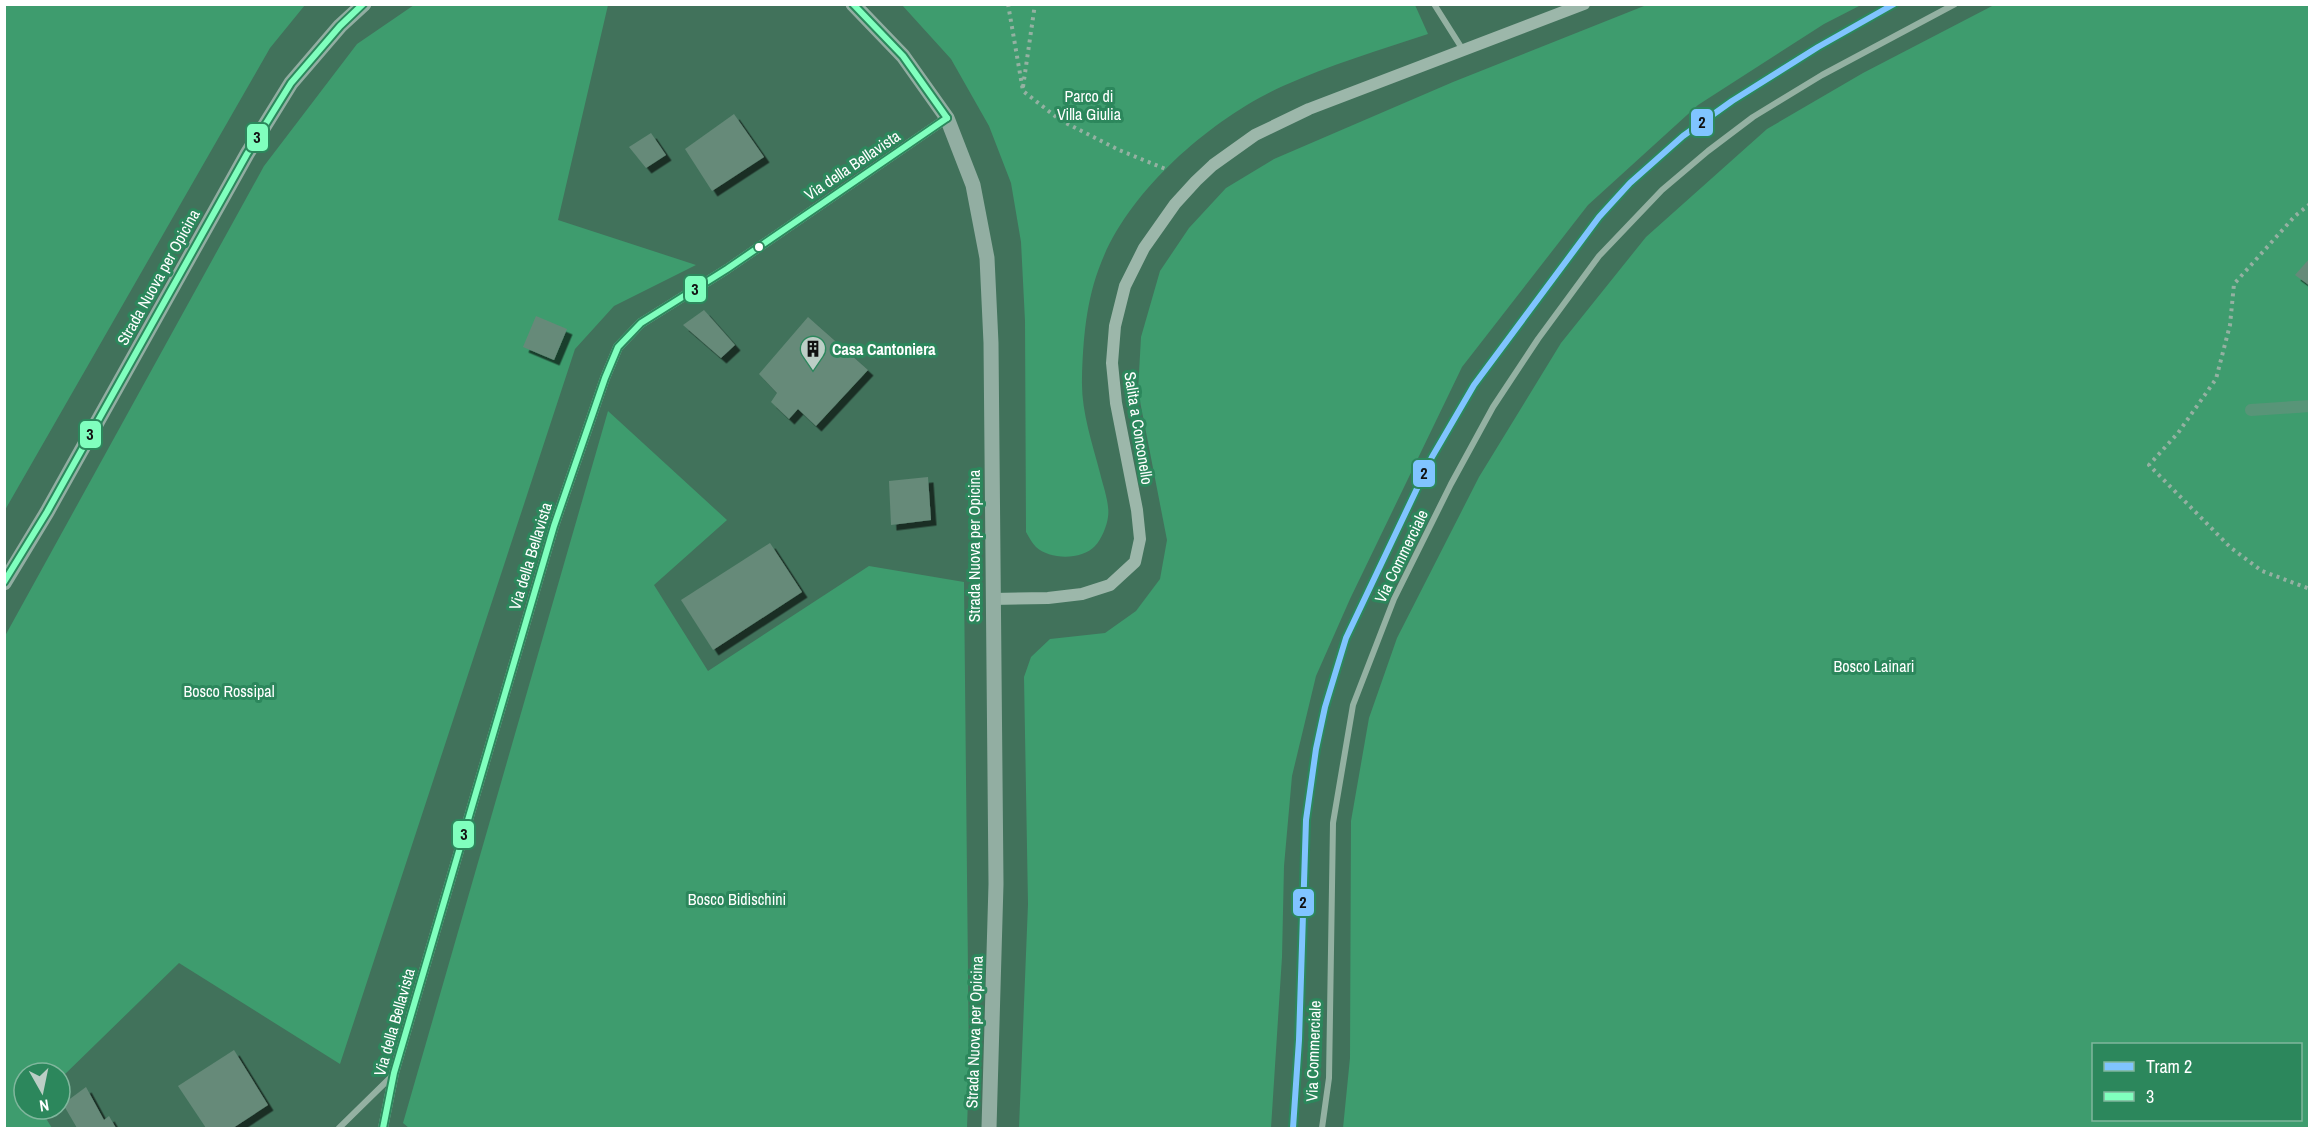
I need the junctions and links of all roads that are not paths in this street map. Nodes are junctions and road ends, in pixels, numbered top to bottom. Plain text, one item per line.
1 (364, 4) edge
2 (853, 4) edge
3 (1434, 4) edge
4 (1584, 4) edge
5 (1954, 4) edge
6 (1463, 50) junction
7 (947, 118) junction
8 (4, 583) edge
9 (992, 598) junction
10 (394, 1073) junction
11 (339, 1128) edge
12 (383, 1128) edge
13 (989, 1128) edge
14 (1322, 1128) edge

1 - 8 main road, Strada Nuova per Opicina
2 - 7 main road, Strada Nuova per Opicina
3 - 6 street
4 - 6 main road, Salita a Conconello
5 - 14 street, Via Commerciale
6 - 9 main road, Salita a Conconello
7 - 9 main road, Strada Nuova per Opicina
7 - 10 street, Via della Bellavista
9 - 13 main road, Strada Nuova per Opicina
10 - 11 street
10 - 12 street, Via della Bellavista

